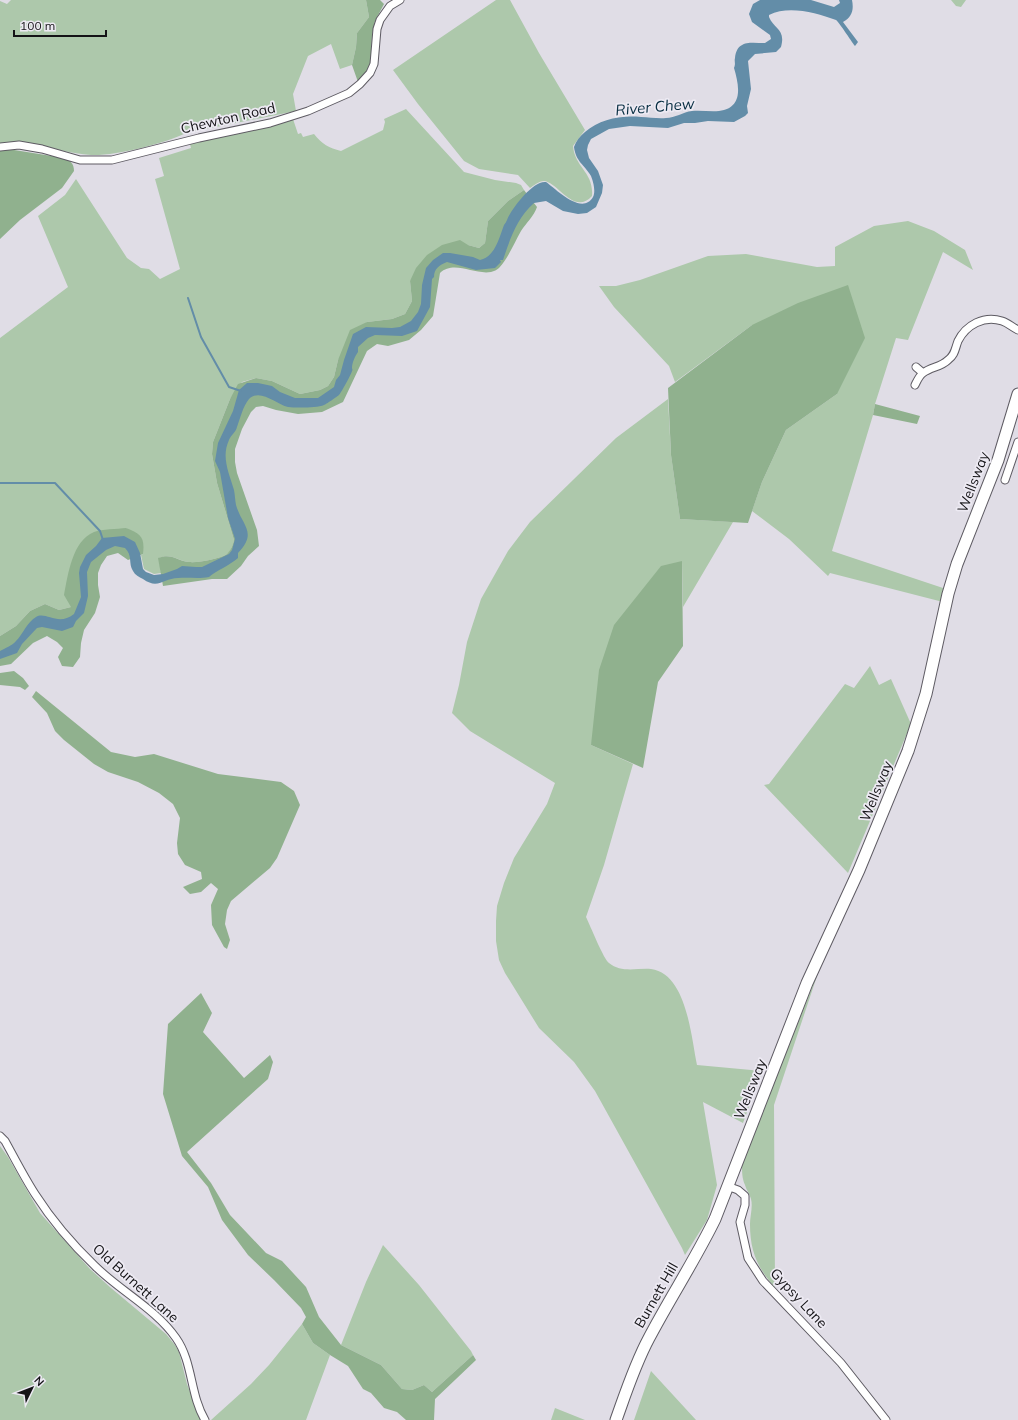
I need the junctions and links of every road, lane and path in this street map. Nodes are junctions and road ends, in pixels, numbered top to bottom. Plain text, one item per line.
1 (400, 0) edge
2 (0, 147) edge
3 (1018, 330) edge
4 (916, 367) dead end
5 (923, 373) junction
6 (915, 385) dead end
7 (1018, 394) edge
8 (1018, 442) edge
9 (1004, 480) dead end
10 (0, 1136) edge
11 (727, 1186) junction
12 (206, 1420) edge
13 (616, 1420) edge
14 (886, 1420) edge

1 - 2 street, Chewton Road
3 - 5 street
4 - 5 street
5 - 6 street
7 - 11 main road, Wellsway
8 - 9 street
10 - 12 street, Old Burnett Lane
11 - 13 main road, Burnett Hill
11 - 14 street, Gypsy Lane

